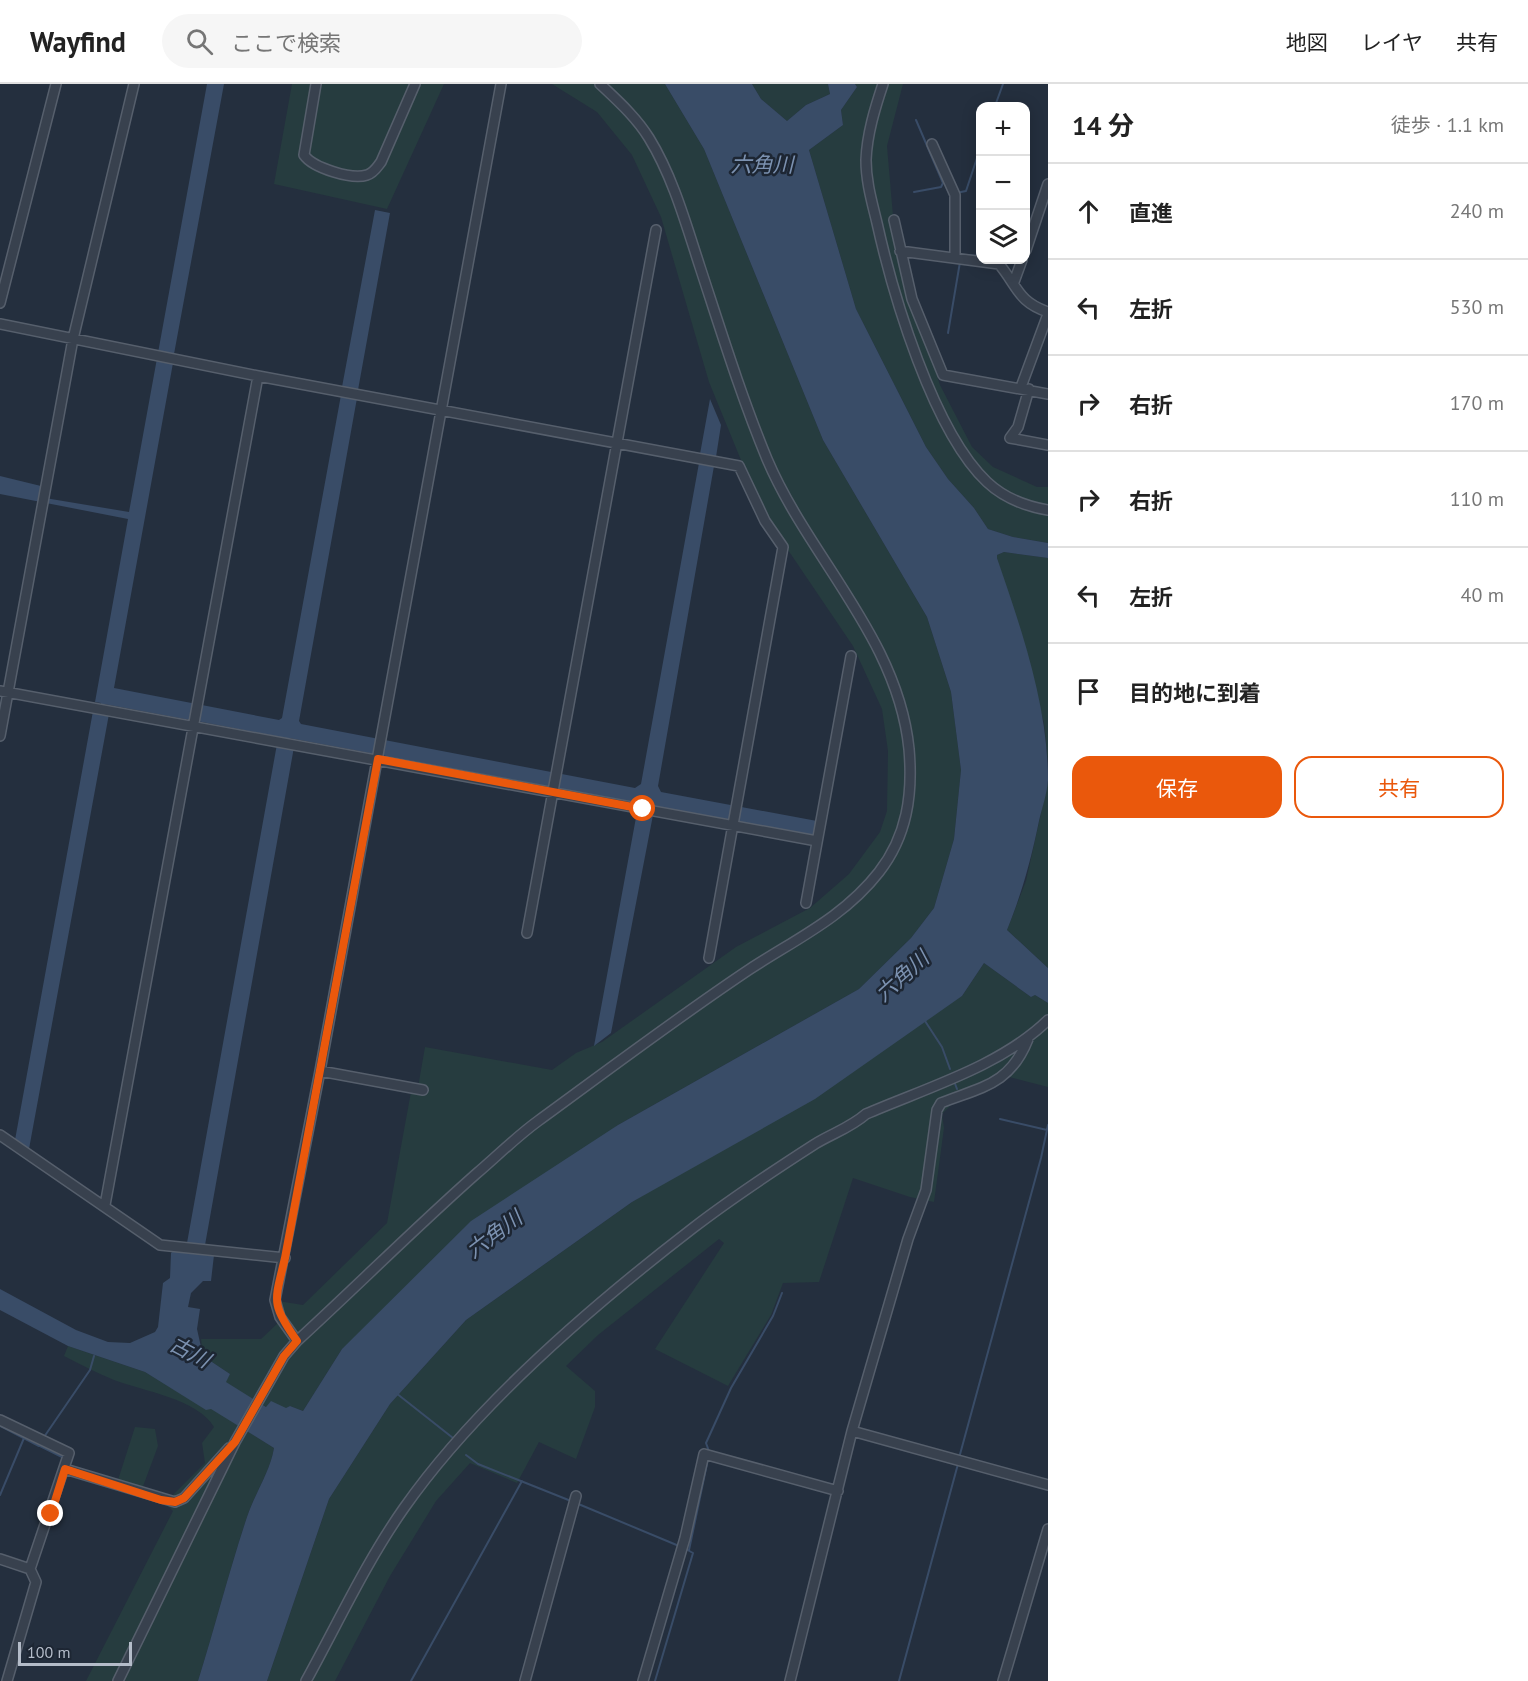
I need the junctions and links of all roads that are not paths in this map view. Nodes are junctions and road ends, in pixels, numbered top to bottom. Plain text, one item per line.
1 (56, 84) edge
2 (134, 84) edge
3 (316, 84) edge
4 (415, 84) edge
5 (501, 84) edge
6 (600, 84) edge
7 (883, 84) edge
8 (932, 144) dead end
9 (1048, 184) edge
10 (894, 220) dead end
11 (656, 230) dead end
12 (1030, 238) edge
13 (900, 251) junction
14 (959, 258) junction
15 (1021, 264) edge
16 (1015, 280) junction
17 (0, 303) edge
18 (1048, 313) edge
19 (0, 324) edge
20 (73, 339) junction
21 (258, 376) junction
22 (1025, 388) junction
23 (1048, 394) edge
24 (440, 410) junction
25 (617, 443) junction
26 (1048, 445) edge
27 (1048, 510) edge
28 (851, 656) dead end
29 (4, 691) edge
30 (194, 717) junction
31 (0, 736) edge
32 (379, 751) junction
33 (554, 784) junction
34 (735, 818) junction
35 (817, 841) junction
36 (806, 903) dead end
37 (527, 933) dead end
38 (709, 958) dead end
39 (1048, 1020) edge
40 (1028, 1039) junction
41 (320, 1071) junction
42 (423, 1090) dead end
43 (0, 1135) edge
44 (105, 1205) junction
45 (285, 1258) junction
46 (297, 1341) junction
47 (0, 1420) edge
48 (852, 1431) junction
49 (235, 1442) junction
50 (65, 1469) junction
51 (1048, 1485) edge
52 (838, 1491) junction
53 (576, 1496) dead end
54 (1048, 1528) edge
55 (0, 1559) edge
56 (30, 1569) junction
57 (7, 1681) edge
58 (118, 1681) edge
59 (306, 1681) edge
60 (525, 1681) edge
61 (643, 1681) edge
62 (790, 1681) edge
63 (1003, 1681) edge

1 - 17 street
2 - 20 street
3 - 4 street
5 - 24 street
6 - 46 street
7 - 27 street
8 - 14 street
9 - 12 street
10 - 13 street
11 - 25 street
13 - 14 street
13 - 22 street
14 - 16 street
15 - 16 street
16 - 18 street
18 - 22 street
19 - 20 street
20 - 21 street
20 - 29 street
21 - 24 street
21 - 30 street
22 - 23 street
22 - 26 street
24 - 25 street
24 - 32 street
25 - 33 street
25 - 34 street
28 - 35 street
29 - 30 street
29 - 31 street
30 - 32 street
30 - 44 street
32 - 33 street
32 - 41 street
33 - 34 street
33 - 37 street
34 - 35 street
34 - 38 street
35 - 36 street
39 - 40 street
40 - 48 street
40 - 59 street
41 - 42 street
41 - 45 street
43 - 44 street
44 - 45 street
45 - 46 street
46 - 49 street
47 - 50 street
48 - 51 street
48 - 52 street
49 - 50 street
49 - 58 street
50 - 56 street
52 - 61 street
52 - 62 street
53 - 60 street
54 - 63 street
55 - 56 street
56 - 57 street

